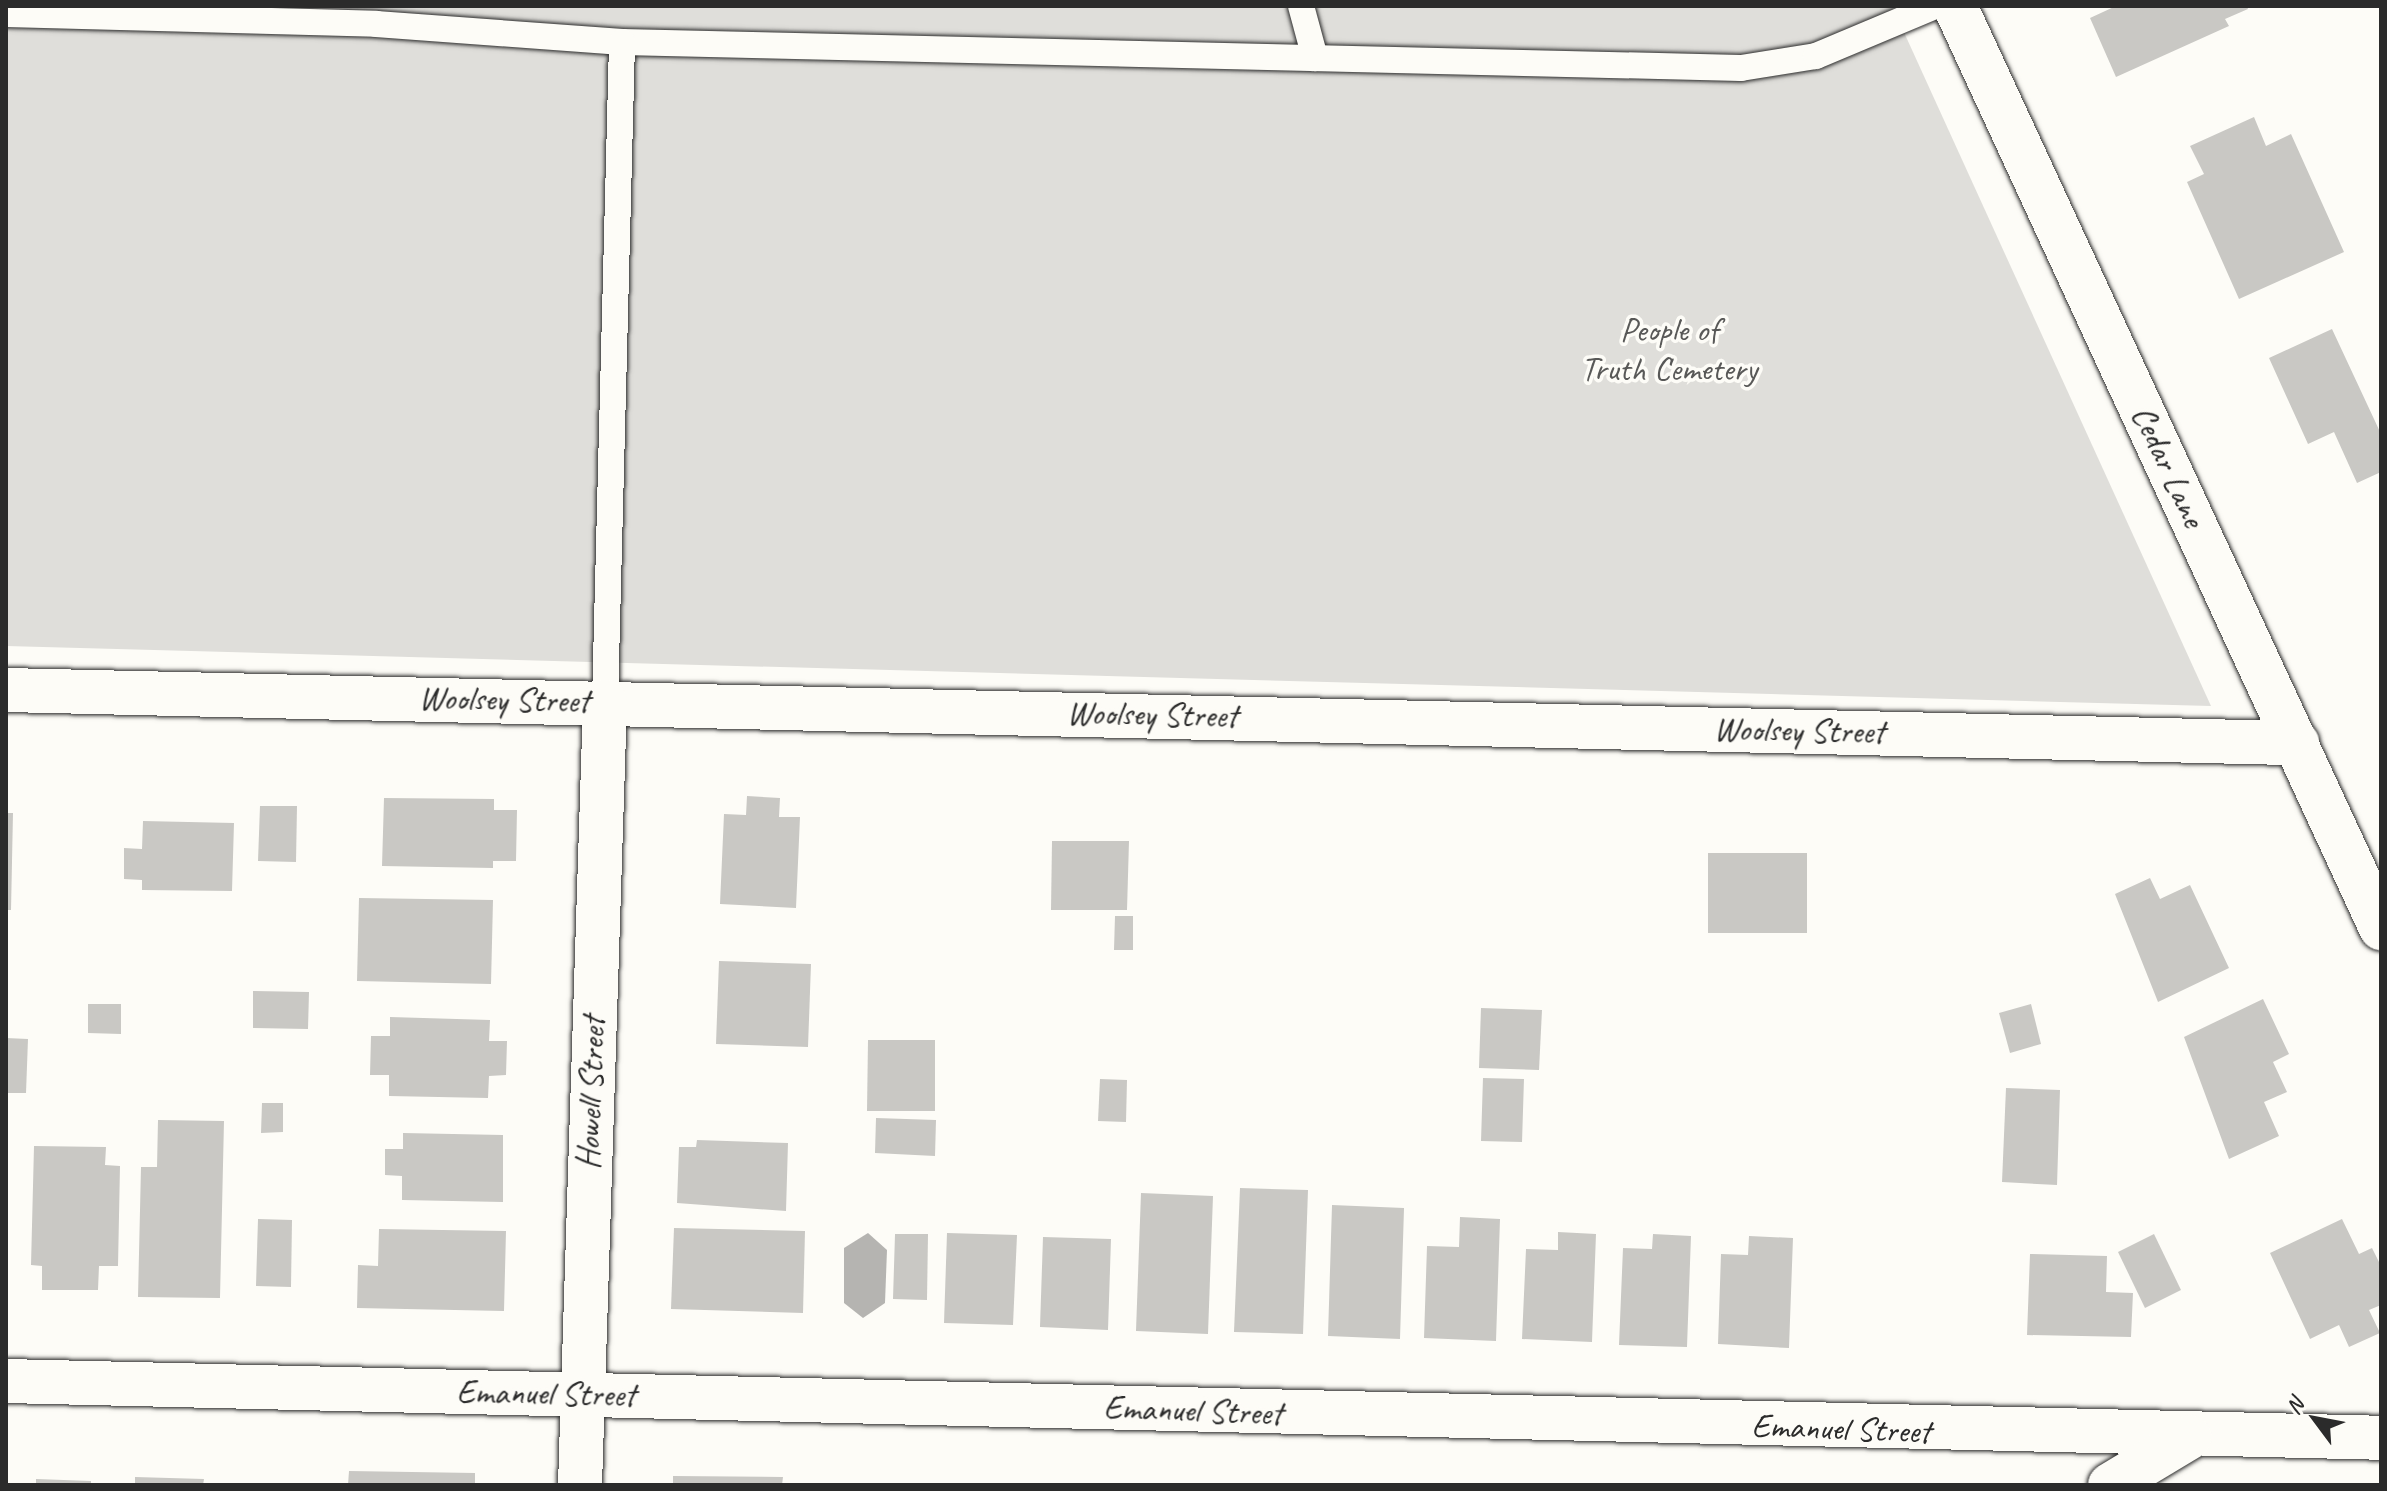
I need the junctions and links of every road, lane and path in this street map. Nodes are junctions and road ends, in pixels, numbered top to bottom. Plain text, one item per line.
1 (1301, 6) edge
2 (1935, 6) edge
3 (1955, 6) edge
4 (6, 14) edge
5 (373, 15) edge
6 (622, 42) junction
7 (1315, 58) junction
8 (6, 690) edge
9 (605, 701) junction
10 (2297, 743) junction
11 (2381, 928) edge
12 (6, 1381) edge
13 (581, 1394) junction
14 (2190, 1437) junction
15 (2381, 1438) edge
16 (580, 1485) edge
17 (2110, 1485) edge

1 - 7 lane
2 - 7 lane
3 - 10 street, Cedar Lane
4 - 5 lane
5 - 6 lane
6 - 7 lane
6 - 9 lane
8 - 9 street, Woolsey Street
9 - 10 street, Woolsey Street
9 - 13 street, Howell Street
10 - 11 street, Cedar Lane
12 - 13 street, Emanuel Street
13 - 14 street, Emanuel Street
13 - 16 street, Howell Street
14 - 15 street, Emanuel Street
14 - 17 street

